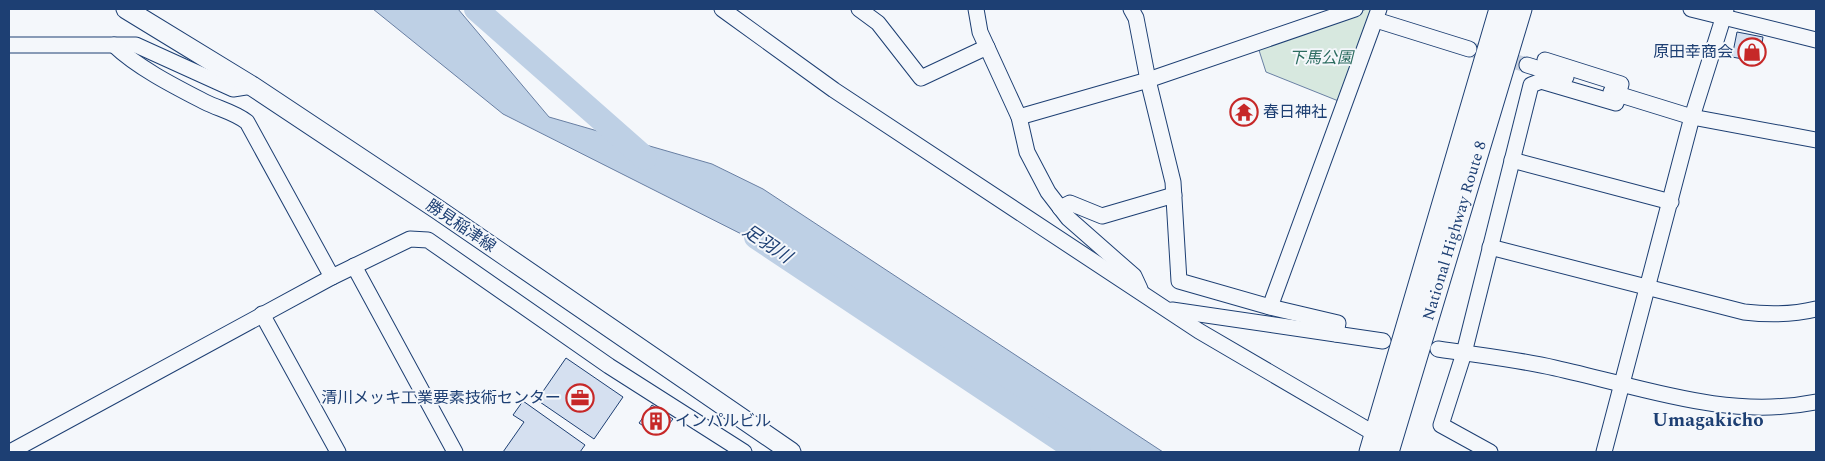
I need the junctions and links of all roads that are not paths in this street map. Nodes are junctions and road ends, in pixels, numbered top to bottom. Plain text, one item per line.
1 (126, 9) edge
2 (722, 9) edge
3 (859, 9) edge
4 (976, 9) edge
5 (1131, 9) edge
6 (1355, 9) edge
7 (1500, 9) edge
8 (1521, 9) edge
9 (1691, 9) edge
10 (1724, 13) edge
11 (1378, 15) edge
12 (1816, 40) edge
13 (9, 45) edge
14 (114, 45) junction
15 (987, 47) junction
16 (1469, 49) tunnel mouth
17 (1545, 60) tunnel mouth
18 (1527, 65) tunnel mouth
19 (1148, 80) junction
20 (252, 86) junction
21 (1620, 94) junction
22 (1019, 117) junction
23 (1692, 117) junction
24 (1816, 140) edge
25 (1512, 160) junction
26 (1174, 195) junction
27 (1670, 202) junction
28 (1060, 208) junction
29 (1490, 247) junction
30 (354, 266) junction
31 (332, 277) junction
32 (1648, 288) junction
33 (1143, 294) junction
34 (1270, 307) junction
35 (1166, 309) junction
36 (1816, 309) edge
37 (262, 314) junction
38 (1336, 334) junction
39 (1383, 341) dead end
40 (1438, 349) dead end
41 (1464, 353) junction
42 (1623, 384) junction
43 (1816, 402) edge
44 (1385, 447) edge
45 (10, 452) edge
46 (338, 452) edge
47 (455, 452) edge
48 (744, 452) edge
49 (790, 452) edge
50 (1490, 452) edge
51 (1604, 452) edge

1 - 20 main road, 勝見稲津線
2 - 33 street
3 - 15 street
4 - 15 street
5 - 19 street
6 - 19 street
7 - 44 highway, National Highway Route 8
8 - 44 highway, National Highway Route 8
9 - 10 street
10 - 12 street
10 - 23 street
11 - 16 street
11 - 34 street
13 - 14 street
14 - 20 street
14 - 31 street
15 - 22 street
17 - 21 street
18 - 21 street
19 - 22 street
19 - 26 street
20 - 49 main road, 勝見稲津線
21 - 23 street
21 - 25 street
22 - 28 street
23 - 24 street
23 - 27 street
25 - 27 street
25 - 29 street
26 - 28 street
26 - 34 street
27 - 32 street
28 - 33 street
29 - 32 street
29 - 41 street
30 - 31 street
30 - 47 street
30 - 48 street
31 - 37 street
32 - 36 street
32 - 42 street
33 - 35 street
34 - 38 street
35 - 38 street
35 - 44 street
37 - 45 street
37 - 46 street
38 - 39 street
40 - 41 street
41 - 42 street
41 - 50 street
42 - 43 street
42 - 51 street

